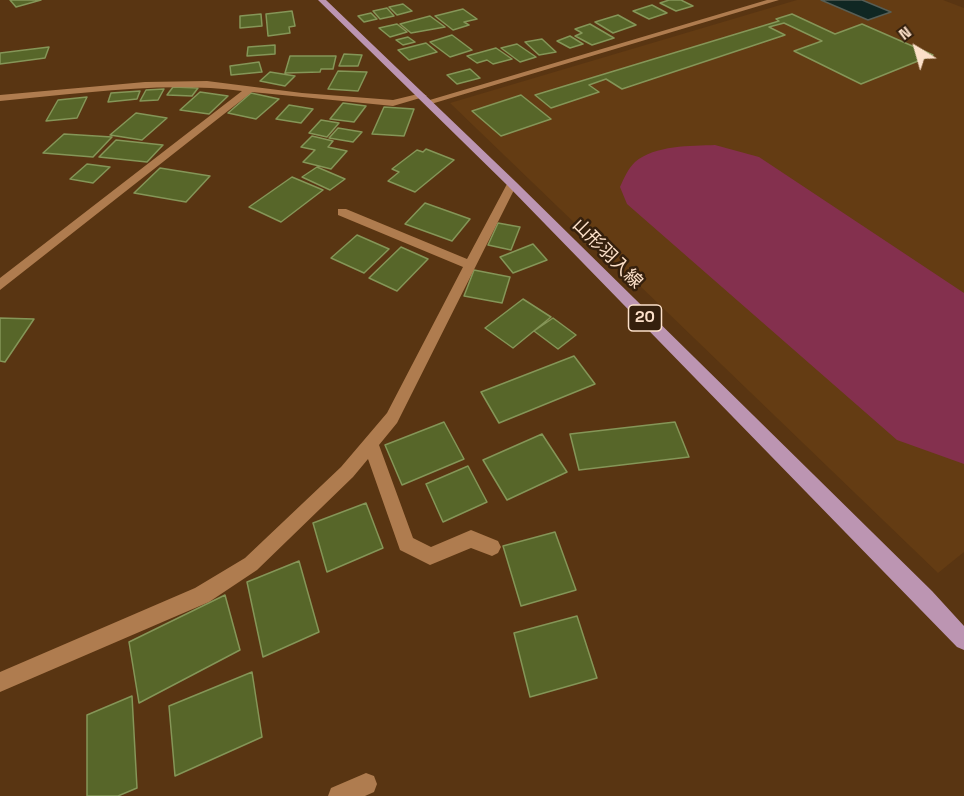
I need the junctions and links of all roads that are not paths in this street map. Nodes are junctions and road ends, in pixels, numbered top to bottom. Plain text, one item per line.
1 (322, 0) edge
2 (775, 0) edge
3 (252, 88) junction
4 (0, 98) edge
5 (425, 99) junction
6 (512, 184) junction
7 (342, 213) dead end
8 (471, 265) junction
9 (0, 285) edge
10 (371, 446) junction
11 (492, 547) dead end
12 (964, 640) edge
13 (0, 682) edge
14 (366, 784) dead end
15 (339, 796) edge

1 - 5 main road, 山形羽入線 / 20
2 - 5 lane
3 - 4 lane
3 - 5 lane
3 - 9 lane
5 - 6 main road, 山形羽入線 / 20
6 - 8 lane
6 - 12 main road, 山形羽入線 / 20
7 - 8 lane
8 - 10 lane
10 - 11 lane
10 - 13 lane
14 - 15 lane

